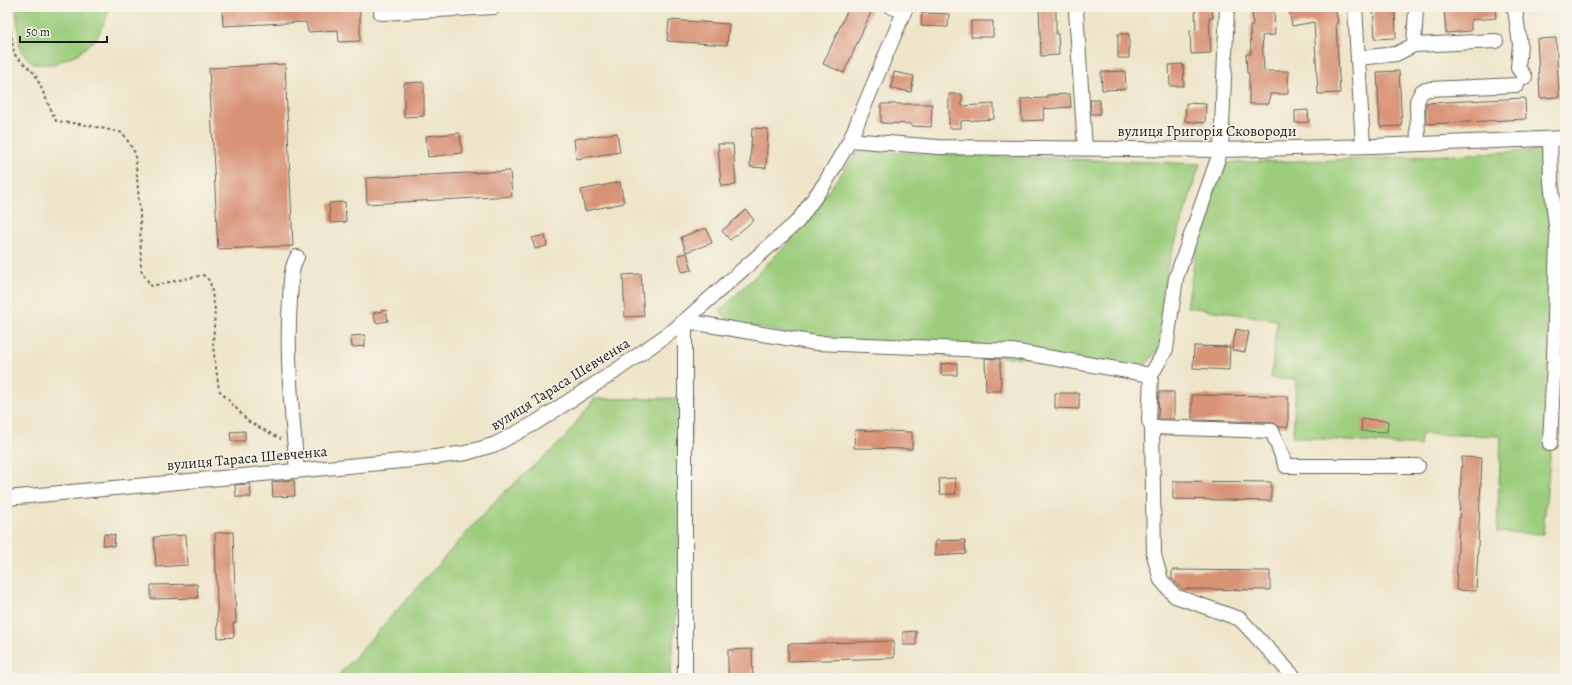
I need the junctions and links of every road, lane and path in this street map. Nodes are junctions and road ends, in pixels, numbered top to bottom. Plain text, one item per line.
1 (7, 7) edge
2 (494, 7) edge
3 (1227, 7) edge
4 (1355, 7) edge
5 (1416, 7) edge
6 (1512, 7) edge
7 (901, 8) edge
8 (1076, 10) dead end
9 (381, 13) dead end
10 (1496, 41) dead end
11 (1414, 45) junction
12 (1358, 58) junction
13 (1565, 138) edge
14 (1550, 139) junction
15 (850, 140) junction
16 (1418, 144) junction
17 (1363, 146) junction
18 (1085, 149) junction
19 (1221, 150) junction
20 (1561, 237) edge
21 (297, 258) dead end
22 (1560, 361) edge
23 (1152, 375) junction
24 (1152, 427) junction
25 (1550, 444) dead end
26 (294, 446) junction
27 (1418, 466) dead end
28 (297, 471) junction
29 (7, 498) edge
30 (684, 678) edge
31 (1295, 678) edge

1 - 26 path
2 - 9 street
3 - 19 street
4 - 12 street
5 - 11 street
6 - 16 street
7 - 15 street, вулиця Тараса Шевченка
8 - 18 street
10 - 11 street
11 - 12 street
12 - 17 street
13 - 14 street, вулиця Григорія Сковороди
14 - 16 street, вулиця Григорія Сковороди
14 - 20 street
15 - 18 street, вулиця Григорія Сковороди
15 - 28 street, вулиця Тараса Шевченка
16 - 17 street, вулиця Григорія Сковороди
17 - 19 street, вулиця Григорія Сковороди
18 - 19 street, вулиця Григорія Сковороди
19 - 23 street
20 - 22 street
21 - 26 street
22 - 25 street
23 - 24 street
23 - 30 street
24 - 27 street
24 - 31 street
26 - 28 street
28 - 29 street, вулиця Тараса Шевченка

